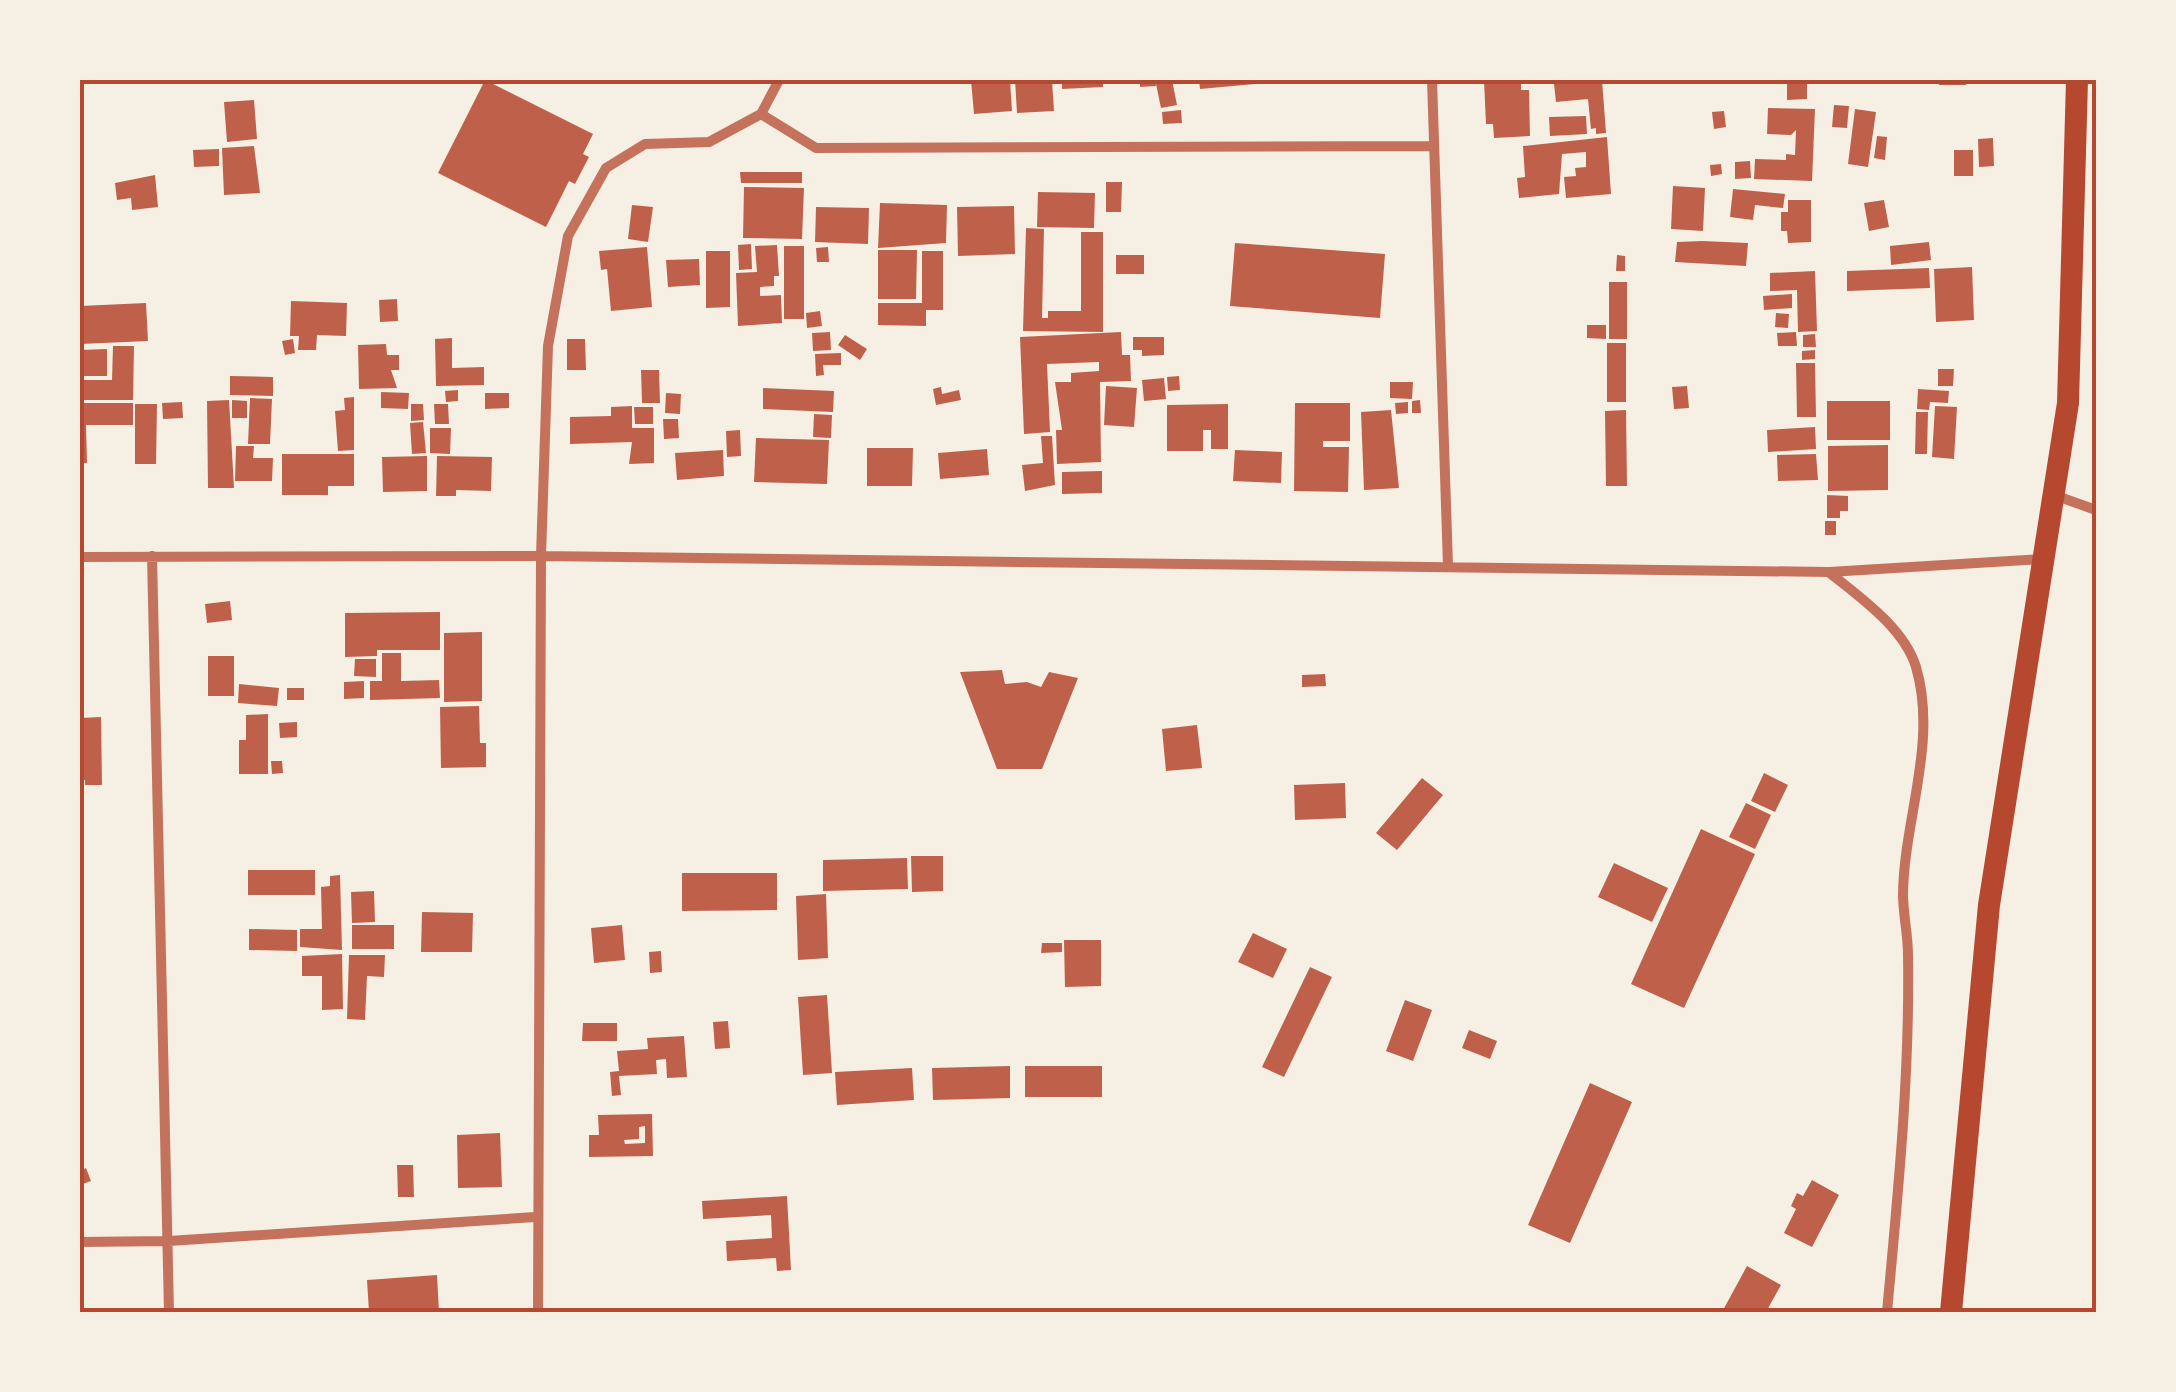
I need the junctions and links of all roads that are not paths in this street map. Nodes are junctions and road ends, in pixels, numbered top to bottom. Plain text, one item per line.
1 (780, 80) edge
2 (1432, 80) edge
3 (2077, 80) edge
4 (761, 114) junction
5 (1434, 146) junction
6 (2054, 495) junction
7 (2096, 510) edge
8 (80, 556) edge
9 (152, 556) junction
10 (541, 556) junction
11 (2043, 559) junction
12 (1448, 566) junction
13 (1829, 572) junction
14 (535, 1217) junction
15 (169, 1241) junction
16 (80, 1242) edge
17 (169, 1312) edge
18 (538, 1312) edge
19 (1887, 1312) edge
20 (1951, 1312) edge

1 - 4 street
2 - 5 street
3 - 6 highway
4 - 5 street
4 - 10 street
5 - 12 street
6 - 7 street
6 - 11 highway
8 - 9 street
9 - 10 street
9 - 15 street
10 - 12 street
10 - 14 street
11 - 13 street
11 - 20 highway
12 - 13 street
13 - 19 street
14 - 15 street
14 - 18 street
15 - 16 street
15 - 17 street

